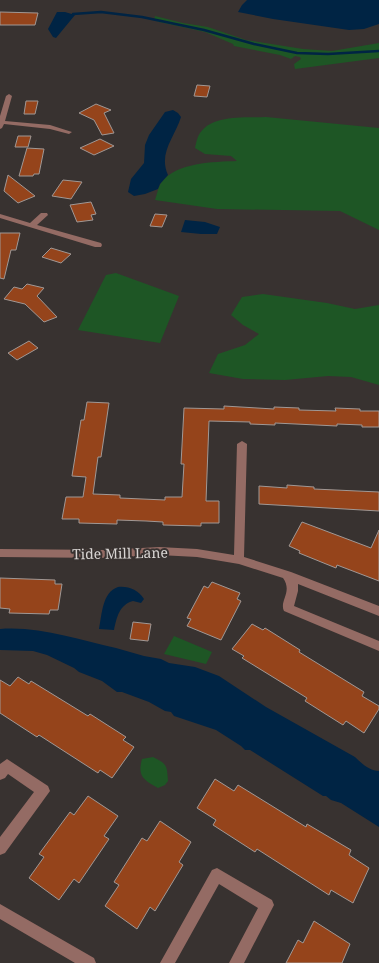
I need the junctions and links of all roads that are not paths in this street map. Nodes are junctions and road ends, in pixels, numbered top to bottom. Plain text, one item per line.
1 (9, 96) dead end
2 (1, 124) edge
3 (69, 132) dead end
4 (44, 215) dead end
5 (0, 216) edge
6 (32, 224) junction
7 (98, 245) dead end
8 (242, 444) dead end
9 (0, 553) edge
10 (239, 560) junction
11 (288, 575) junction
12 (379, 611) edge
13 (379, 646) edge
14 (0, 774) edge
15 (0, 848) edge
16 (0, 911) edge
17 (89, 963) edge
18 (167, 963) edge
19 (236, 963) edge

1 - 2 street
2 - 3 street
4 - 6 street
5 - 6 street
6 - 7 street
8 - 10 street
9 - 10 street, Tide Mill Lane
10 - 11 street, Tide Mill Lane
11 - 12 street, Tide Mill Lane
11 - 13 street
14 - 15 street
16 - 17 street
18 - 19 street

